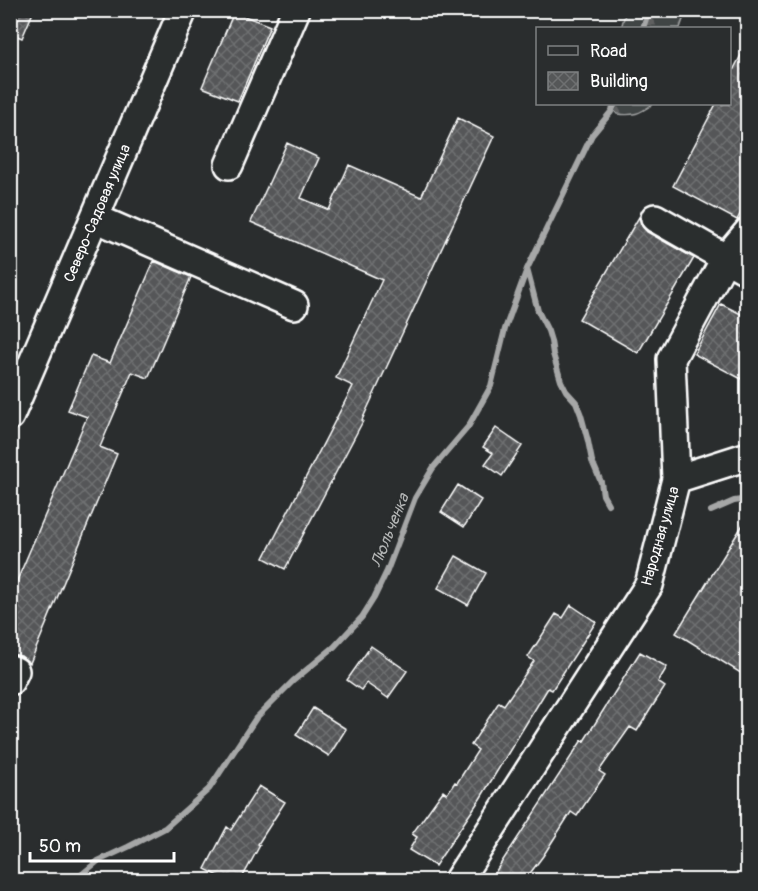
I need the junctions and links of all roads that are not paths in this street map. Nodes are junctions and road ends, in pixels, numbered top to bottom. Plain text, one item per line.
1 (183, 10) edge
2 (296, 10) edge
3 (229, 165) dead end
4 (95, 218) junction
5 (655, 218) dead end
6 (747, 232) edge
7 (736, 265) edge
8 (294, 305) dead end
9 (10, 416) edge
10 (747, 456) edge
11 (676, 479) junction
12 (10, 669) edge
13 (10, 681) edge
14 (458, 880) edge

1 - 4 street, Северо-Садовая улица
2 - 3 street
4 - 8 street
4 - 9 street, Северо-Садовая улица
5 - 7 street
6 - 7 street, Народная улица
7 - 11 street, Народная улица
10 - 11 street
11 - 14 street, Народная улица
12 - 13 street

